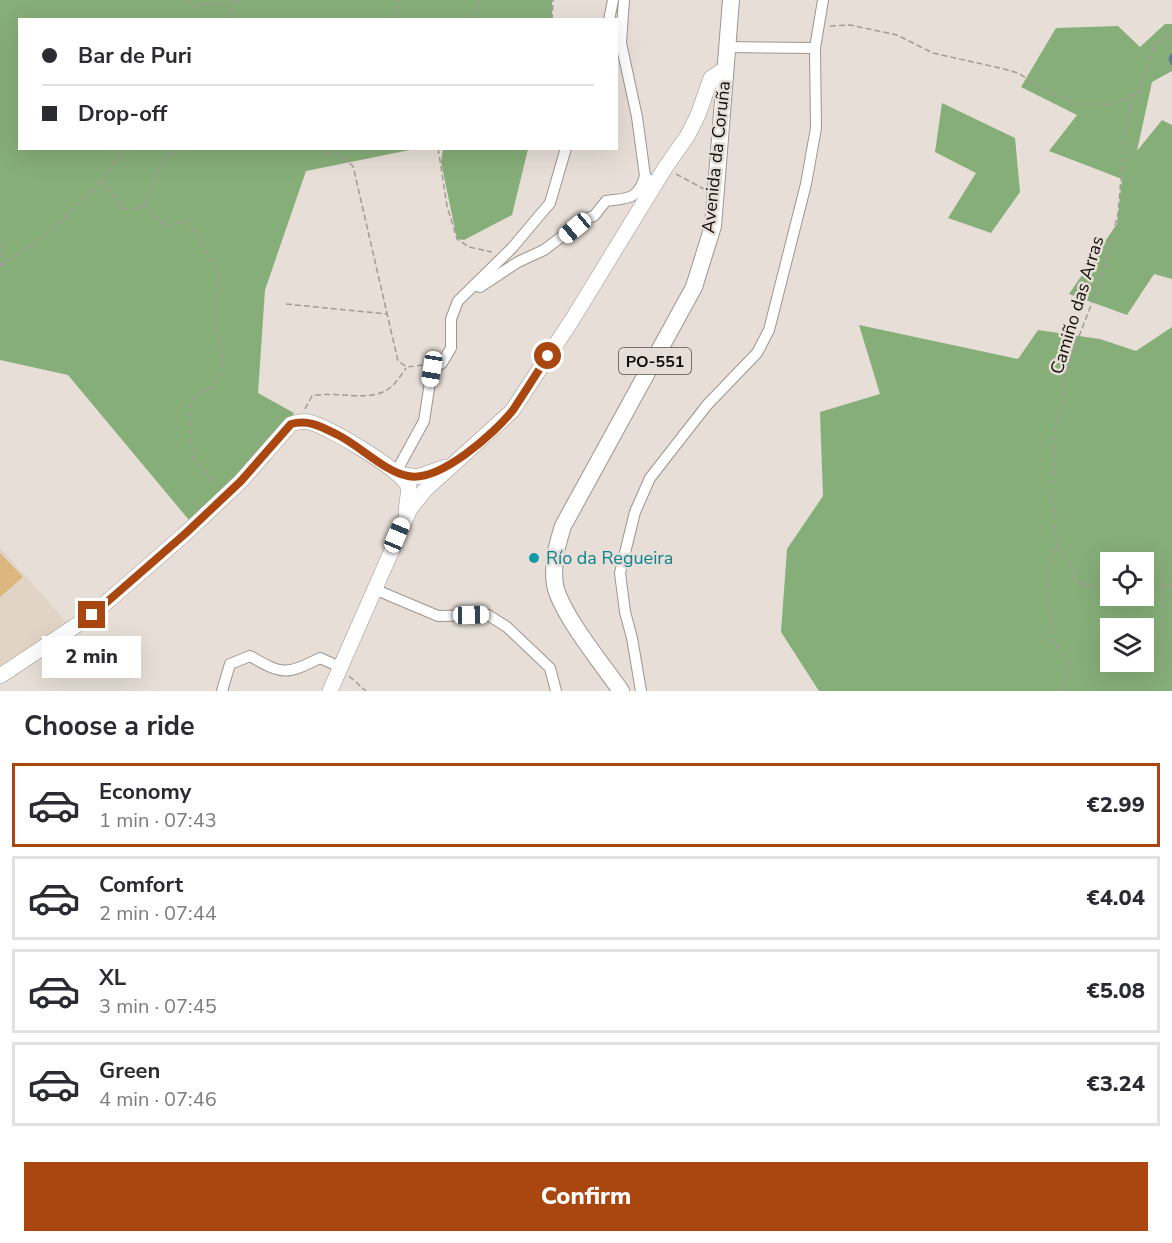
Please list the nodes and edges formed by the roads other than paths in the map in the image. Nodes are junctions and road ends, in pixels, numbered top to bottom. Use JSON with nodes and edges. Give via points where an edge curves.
{"nodes":[{"id":1,"x":614,"y":0,"type":"edge"},
{"id":2,"x":624,"y":0,"type":"edge"},
{"id":3,"x":731,"y":0,"type":"edge"},
{"id":4,"x":822,"y":0,"type":"edge"},
{"id":5,"x":610,"y":18,"type":"edge"},
{"id":6,"x":727,"y":47,"type":"junction"},
{"id":7,"x":815,"y":48,"type":"junction"},
{"id":8,"x":721,"y":71,"type":"junction"},
{"id":9,"x":720,"y":91,"type":"junction"},
{"id":10,"x":703,"y":100,"type":"junction"},
{"id":11,"x":565,"y":150,"type":"edge"},
{"id":12,"x":650,"y":180,"type":"junction"},
{"id":13,"x":474,"y":285,"type":"junction"},
{"id":14,"x":455,"y":462,"type":"junction"},
{"id":15,"x":398,"y":473,"type":"junction"},
{"id":16,"x":415,"y":487,"type":"junction"},
{"id":17,"x":374,"y":589,"type":"junction"},
{"id":18,"x":340,"y":667,"type":"junction"},
{"id":19,"x":0,"y":676,"type":"edge"},
{"id":20,"x":222,"y":691,"type":"edge"},
{"id":21,"x":330,"y":691,"type":"edge"},
{"id":22,"x":556,"y":691,"type":"edge"},
{"id":23,"x":621,"y":691,"type":"edge"},
{"id":24,"x":641,"y":691,"type":"edge"}],
"edges":[{"from":1,"to":5,"type":"street"},
{"from":2,"to":12,"type":"street","via":[[621,43]]},
{"from":3,"to":6,"type":"main road","name":"Avenida da Coruña","number":"PO-551"},
{"from":4,"to":7,"type":"street"},
{"from":6,"to":7,"type":"street"},
{"from":6,"to":8,"type":"main road","name":"Avenida da Coruña","number":"PO-551"},
{"from":7,"to":24,"type":"street","via":[[816,128],[769,330],[757,353],[707,405],[650,478],[635,512],[620,573]]},
{"from":8,"to":9,"type":"main road","name":"Avenida da Coruña","number":"PO-551"},
{"from":8,"to":10,"type":"street","via":[[706,87]]},
{"from":9,"to":10,"type":"street"},
{"from":9,"to":23,"type":"main road","name":"Avenida da Coruña","number":"PO-551","via":[[713,226],[694,287],[562,526],[555,555],[555,586],[566,611]]},
{"from":10,"to":12,"type":"street","via":[[688,135],[665,168]]},
{"from":11,"to":13,"type":"street","via":[[549,203]]},
{"from":12,"to":13,"type":"street","via":[[633,197],[606,201],[594,216],[544,250],[490,282],[480,287]]},
{"from":12,"to":14,"type":"street","via":[[572,320],[512,411]]},
{"from":13,"to":15,"type":"street","via":[[458,301],[452,319],[451,348],[442,363],[432,369],[424,421]]},
{"from":14,"to":16,"type":"street"},
{"from":14,"to":16,"type":"street","via":[[431,484]]},
{"from":15,"to":16,"type":"street"},
{"from":15,"to":19,"type":"street","via":[[337,434],[298,422],[285,429],[186,533],[92,615]]},
{"from":16,"to":17,"type":"street"},
{"from":17,"to":18,"type":"street"},
{"from":17,"to":22,"type":"street","via":[[438,616],[488,615],[507,627],[550,668]]},
{"from":18,"to":20,"type":"street","via":[[320,658],[295,671],[277,671],[250,656],[230,664]]},
{"from":18,"to":21,"type":"street"}]}
